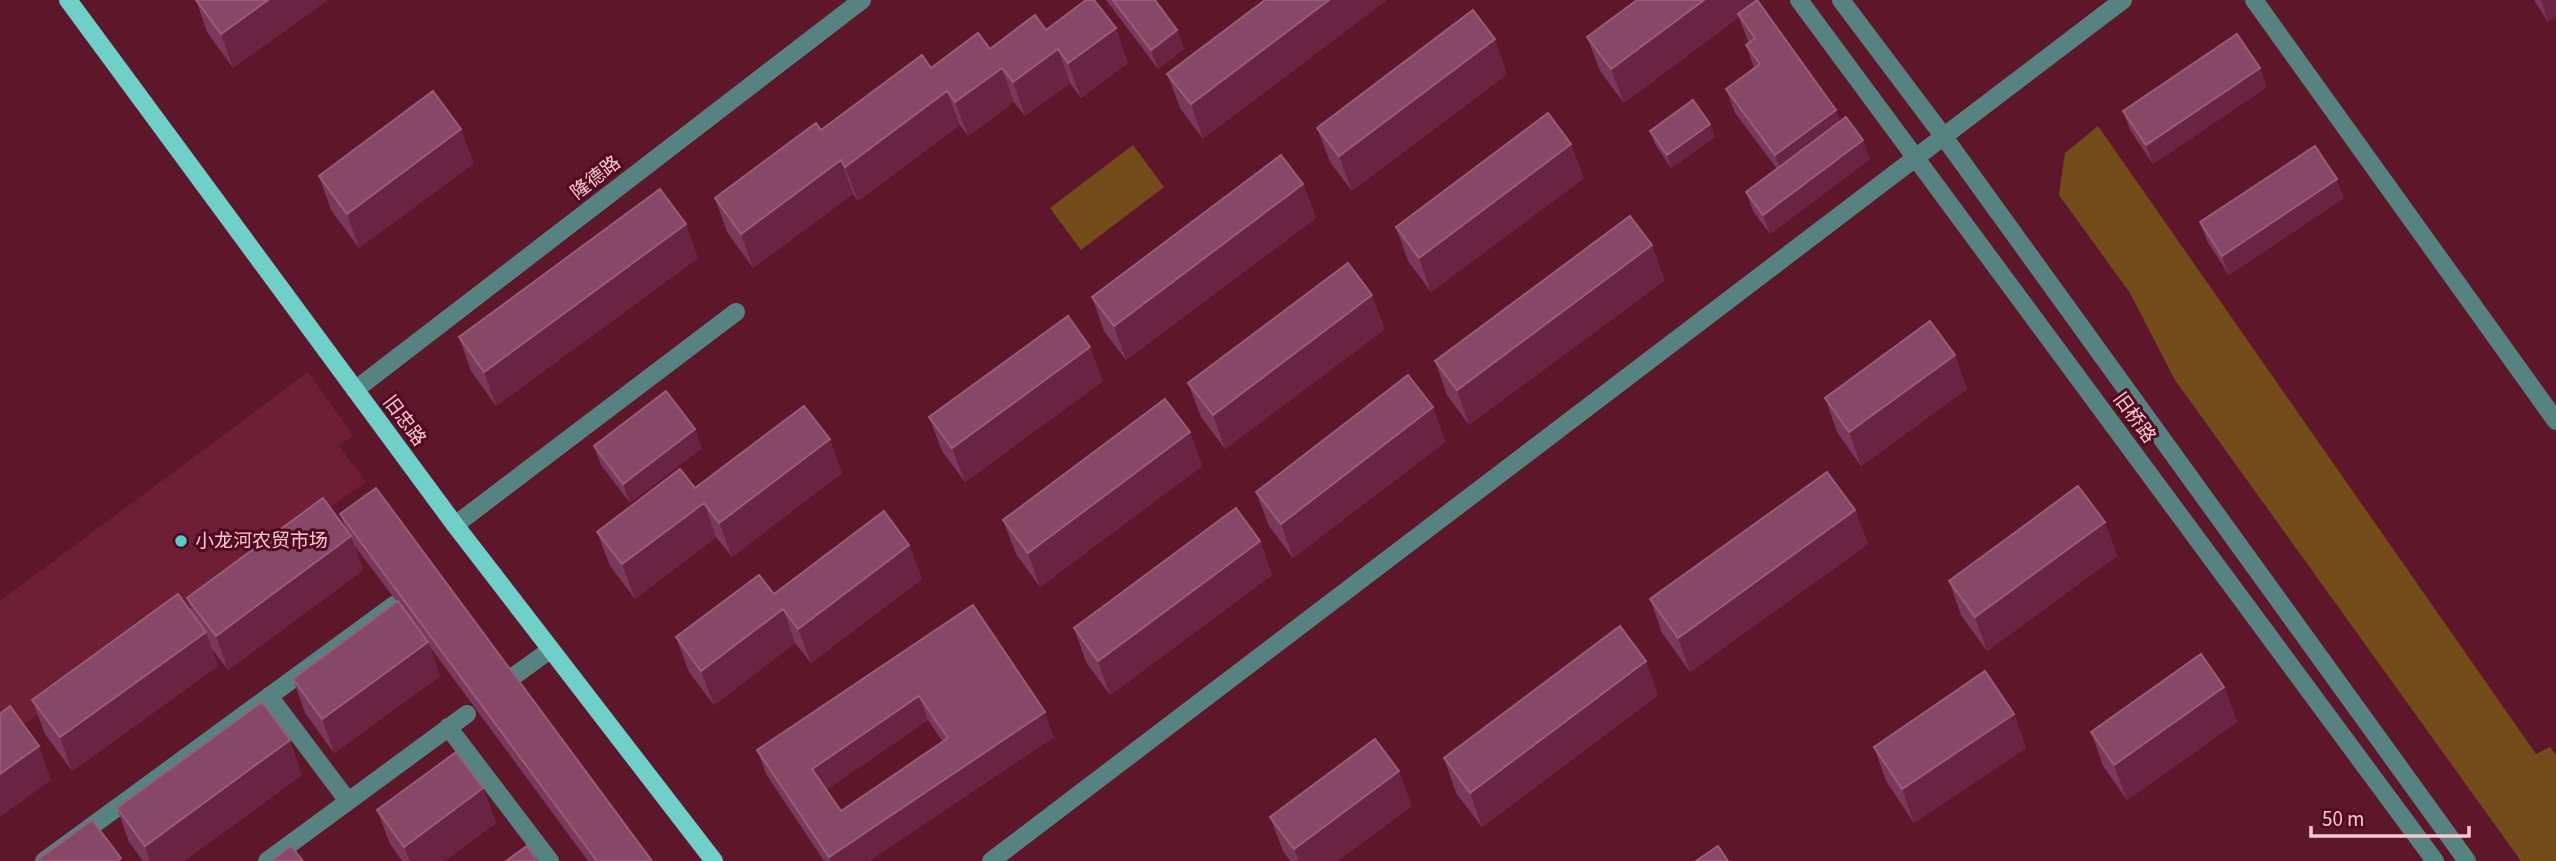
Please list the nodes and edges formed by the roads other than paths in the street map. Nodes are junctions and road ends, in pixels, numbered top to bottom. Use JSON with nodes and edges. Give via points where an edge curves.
{"nodes":[{"id":1,"x":68,"y":0,"type":"edge"},
{"id":2,"x":862,"y":0,"type":"edge"},
{"id":3,"x":1799,"y":0,"type":"edge"},
{"id":4,"x":1840,"y":0,"type":"edge"},
{"id":5,"x":2123,"y":0,"type":"edge"},
{"id":6,"x":2254,"y":0,"type":"edge"},
{"id":7,"x":1944,"y":137,"type":"junction"},
{"id":8,"x":1916,"y":158,"type":"junction"},
{"id":9,"x":736,"y":312,"type":"dead end"},
{"id":10,"x":355,"y":390,"type":"junction"},
{"id":11,"x":2556,"y":421,"type":"edge"},
{"id":12,"x":455,"y":525,"type":"junction"},
{"id":13,"x":394,"y":605,"type":"edge"},
{"id":14,"x":550,"y":650,"type":"junction"},
{"id":15,"x":514,"y":676,"type":"edge"},
{"id":16,"x":269,"y":696,"type":"junction"},
{"id":17,"x":467,"y":714,"type":"dead end"},
{"id":18,"x":448,"y":727,"type":"junction"},
{"id":19,"x":348,"y":801,"type":"junction"},
{"id":20,"x":44,"y":861,"type":"edge"},
{"id":21,"x":267,"y":861,"type":"edge"},
{"id":22,"x":550,"y":861,"type":"edge"},
{"id":23,"x":714,"y":861,"type":"edge"},
{"id":24,"x":991,"y":861,"type":"edge"},
{"id":25,"x":2435,"y":861,"type":"edge"},
{"id":26,"x":2467,"y":861,"type":"edge"}],
"edges":[{"from":1,"to":10,"type":"main road","name":"旧忠路"},
{"from":2,"to":10,"type":"street","name":"隆德路"},
{"from":3,"to":8,"type":"street","name":"旧桥路"},
{"from":4,"to":7,"type":"street","name":"旧桥路"},
{"from":5,"to":7,"type":"street"},
{"from":6,"to":11,"type":"street"},
{"from":7,"to":8,"type":"street"},
{"from":7,"to":26,"type":"street","name":"旧桥路"},
{"from":8,"to":24,"type":"street"},
{"from":8,"to":25,"type":"street","name":"旧桥路"},
{"from":9,"to":12,"type":"street"},
{"from":10,"to":12,"type":"main road","name":"旧忠路"},
{"from":12,"to":14,"type":"main road","name":"旧忠路"},
{"from":13,"to":16,"type":"street"},
{"from":14,"to":15,"type":"street"},
{"from":14,"to":23,"type":"main road","name":"旧忠路"},
{"from":16,"to":19,"type":"street"},
{"from":16,"to":20,"type":"street"},
{"from":17,"to":18,"type":"street"},
{"from":18,"to":19,"type":"street"},
{"from":18,"to":22,"type":"street"},
{"from":19,"to":21,"type":"street"}]}
